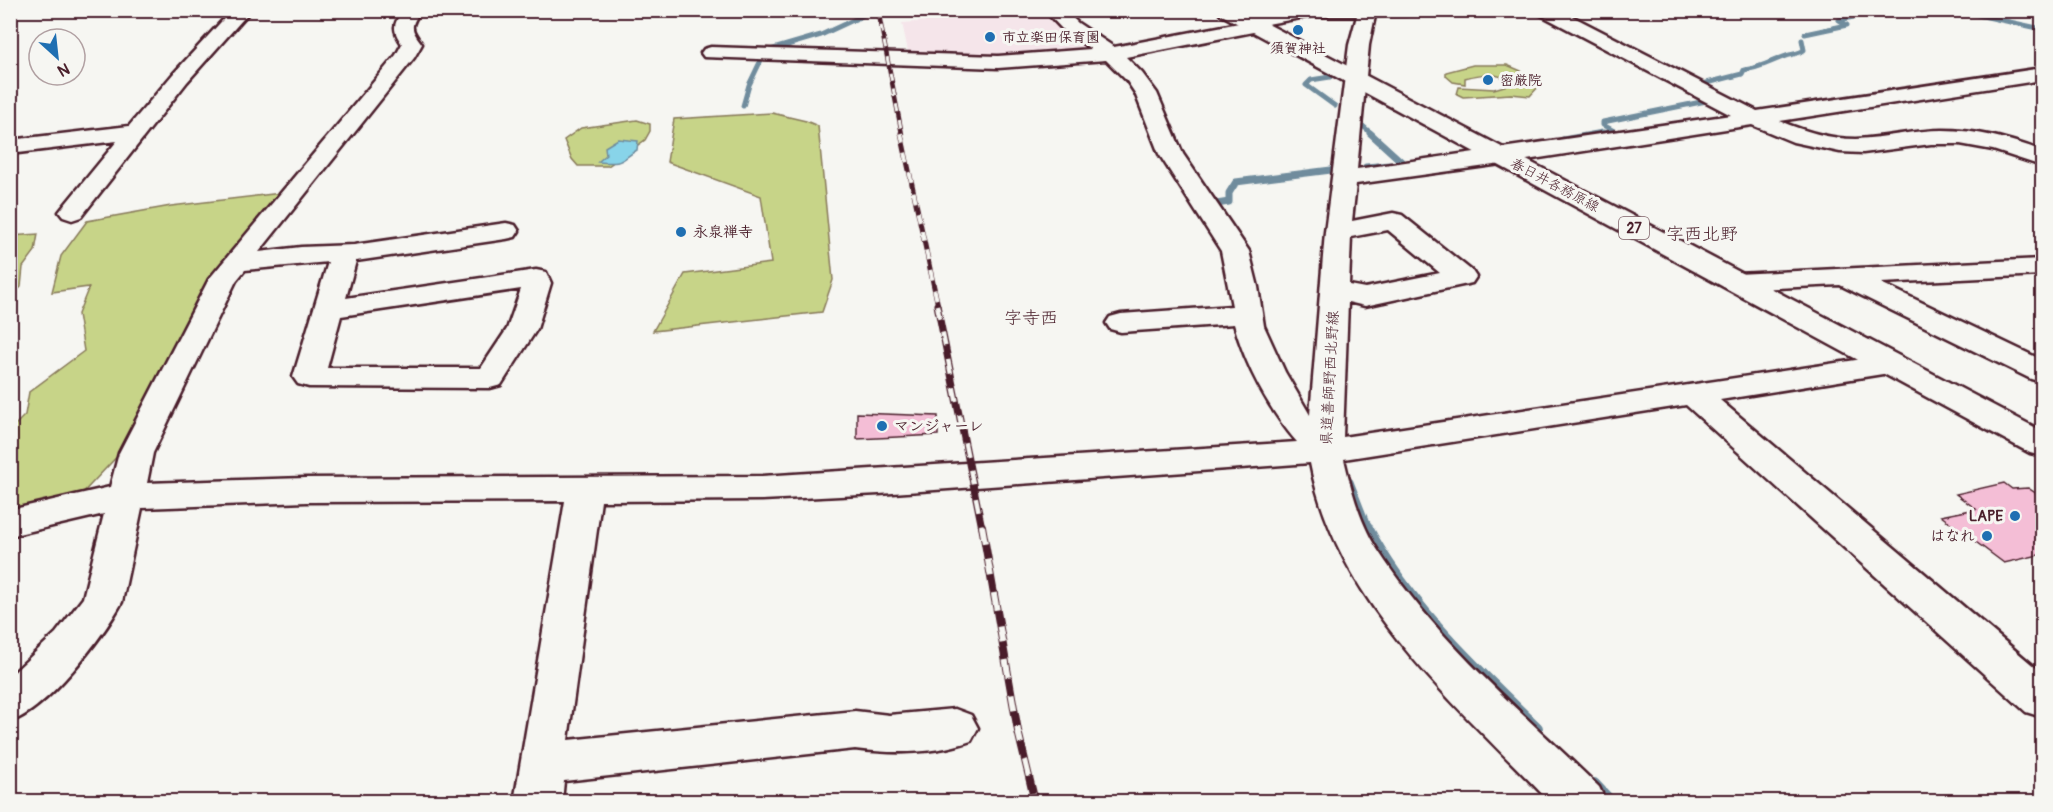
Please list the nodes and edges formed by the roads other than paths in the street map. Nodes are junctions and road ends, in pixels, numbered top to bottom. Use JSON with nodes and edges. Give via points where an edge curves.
{"nodes":[{"id":1,"x":242,"y":10,"type":"edge"},
{"id":2,"x":412,"y":10,"type":"edge"},
{"id":3,"x":1053,"y":10,"type":"edge"},
{"id":4,"x":1406,"y":10,"type":"edge"},
{"id":5,"x":1545,"y":10,"type":"edge"},
{"id":6,"x":1367,"y":11,"type":"edge"},
{"id":7,"x":1242,"y":19,"type":"edge"},
{"id":8,"x":711,"y":53,"type":"dead end"},
{"id":9,"x":1111,"y":54,"type":"junction"},
{"id":10,"x":2043,"y":74,"type":"edge"},
{"id":11,"x":1354,"y":79,"type":"junction"},
{"id":12,"x":1752,"y":117,"type":"junction"},
{"id":13,"x":138,"y":132,"type":"junction"},
{"id":14,"x":10,"y":147,"type":"edge"},
{"id":15,"x":1501,"y":157,"type":"junction"},
{"id":16,"x":2043,"y":159,"type":"edge"},
{"id":17,"x":1344,"y":178,"type":"junction"},
{"id":18,"x":72,"y":212,"type":"dead end"},
{"id":19,"x":506,"y":231,"type":"dead end"},
{"id":20,"x":1338,"y":232,"type":"junction"},
{"id":21,"x":344,"y":253,"type":"junction"},
{"id":22,"x":236,"y":263,"type":"junction"},
{"id":23,"x":2043,"y":267,"type":"edge"},
{"id":24,"x":2014,"y":269,"type":"junction"},
{"id":25,"x":1845,"y":276,"type":"junction"},
{"id":26,"x":2043,"y":281,"type":"edge"},
{"id":27,"x":1737,"y":282,"type":"junction"},
{"id":28,"x":1335,"y":290,"type":"junction"},
{"id":29,"x":329,"y":309,"type":"junction"},
{"id":30,"x":1248,"y":314,"type":"junction"},
{"id":31,"x":1121,"y":323,"type":"dead end"},
{"id":32,"x":1889,"y":364,"type":"junction"},
{"id":33,"x":2043,"y":372,"type":"edge"},
{"id":34,"x":1694,"y":395,"type":"junction"},
{"id":35,"x":2043,"y":445,"type":"edge"},
{"id":36,"x":1325,"y":451,"type":"junction"},
{"id":37,"x":585,"y":489,"type":"junction"},
{"id":38,"x":126,"y":496,"type":"junction"},
{"id":39,"x":10,"y":523,"type":"edge"},
{"id":40,"x":2043,"y":699,"type":"edge"},
{"id":41,"x":10,"y":704,"type":"edge"},
{"id":42,"x":955,"y":728,"type":"dead end"},
{"id":43,"x":540,"y":782,"type":"edge"},
{"id":44,"x":1582,"y":801,"type":"edge"}],
"edges":[{"from":1,"to":13,"type":"street","via":[[180,78]]},
{"from":2,"to":22,"type":"street","via":[[402,31],[412,44],[404,58]]},
{"from":3,"to":9,"type":"street"},
{"from":4,"to":6,"type":"street"},
{"from":5,"to":12,"type":"street"},
{"from":6,"to":7,"type":"street","via":[[1297,12]]},
{"from":6,"to":11,"type":"street","name":"県道善師野西北野線"},
{"from":7,"to":9,"type":"street"},
{"from":7,"to":11,"type":"street","name":"春日井各務原線","number":"27"},
{"from":8,"to":9,"type":"street","via":[[959,62]]},
{"from":9,"to":30,"type":"street","via":[[1146,93],[1171,154],[1235,250]]},
{"from":10,"to":12,"type":"street"},
{"from":11,"to":15,"type":"street","name":"春日井各務原線","number":"27"},
{"from":11,"to":17,"type":"street","name":"県道善師野西北野線"},
{"from":12,"to":15,"type":"street"},
{"from":12,"to":16,"type":"street","via":[[1787,133],[1822,142],[1852,146],[1930,137],[1969,138],[1996,142]]},
{"from":13,"to":14,"type":"street"},
{"from":13,"to":18,"type":"street"},
{"from":15,"to":17,"type":"street"},
{"from":15,"to":27,"type":"street","name":"春日井各務原線","number":"27"},
{"from":17,"to":20,"type":"street","name":"県道善師野西北野線"},
{"from":19,"to":21,"type":"street"},
{"from":20,"to":28,"type":"street","name":"県道善師野西北野線"},
{"from":20,"to":28,"type":"street","via":[[1393,221],[1462,277],[1365,297]]},
{"from":21,"to":22,"type":"street"},
{"from":21,"to":29,"type":"street"},
{"from":22,"to":38,"type":"street","via":[[223,279],[136,453]]},
{"from":23,"to":24,"type":"street"},
{"from":24,"to":25,"type":"street"},
{"from":24,"to":26,"type":"street"},
{"from":25,"to":27,"type":"street"},
{"from":25,"to":33,"type":"street"},
{"from":27,"to":32,"type":"street","name":"春日井各務原線","number":"27"},
{"from":28,"to":36,"type":"street","name":"県道善師野西北野線"},
{"from":29,"to":29,"type":"street","via":[[309,377],[490,378],[522,329],[537,283],[536,278]]},
{"from":30,"to":31,"type":"street"},
{"from":30,"to":36,"type":"street","via":[[1259,351],[1289,408]]},
{"from":32,"to":34,"type":"street"},
{"from":32,"to":35,"type":"street","name":"春日井各務原線","number":"27"},
{"from":34,"to":36,"type":"street"},
{"from":34,"to":40,"type":"street"},
{"from":36,"to":37,"type":"street","via":[[868,483]]},
{"from":36,"to":44,"type":"street","name":"県道善師野西北野線","via":[[1334,493],[1359,553],[1421,640]]},
{"from":37,"to":38,"type":"street","via":[[306,490]]},
{"from":37,"to":43,"type":"street"},
{"from":38,"to":39,"type":"street"},
{"from":38,"to":41,"type":"street","via":[[102,602],[71,645]]},
{"from":42,"to":43,"type":"street","via":[[889,735],[855,730]]}]}
